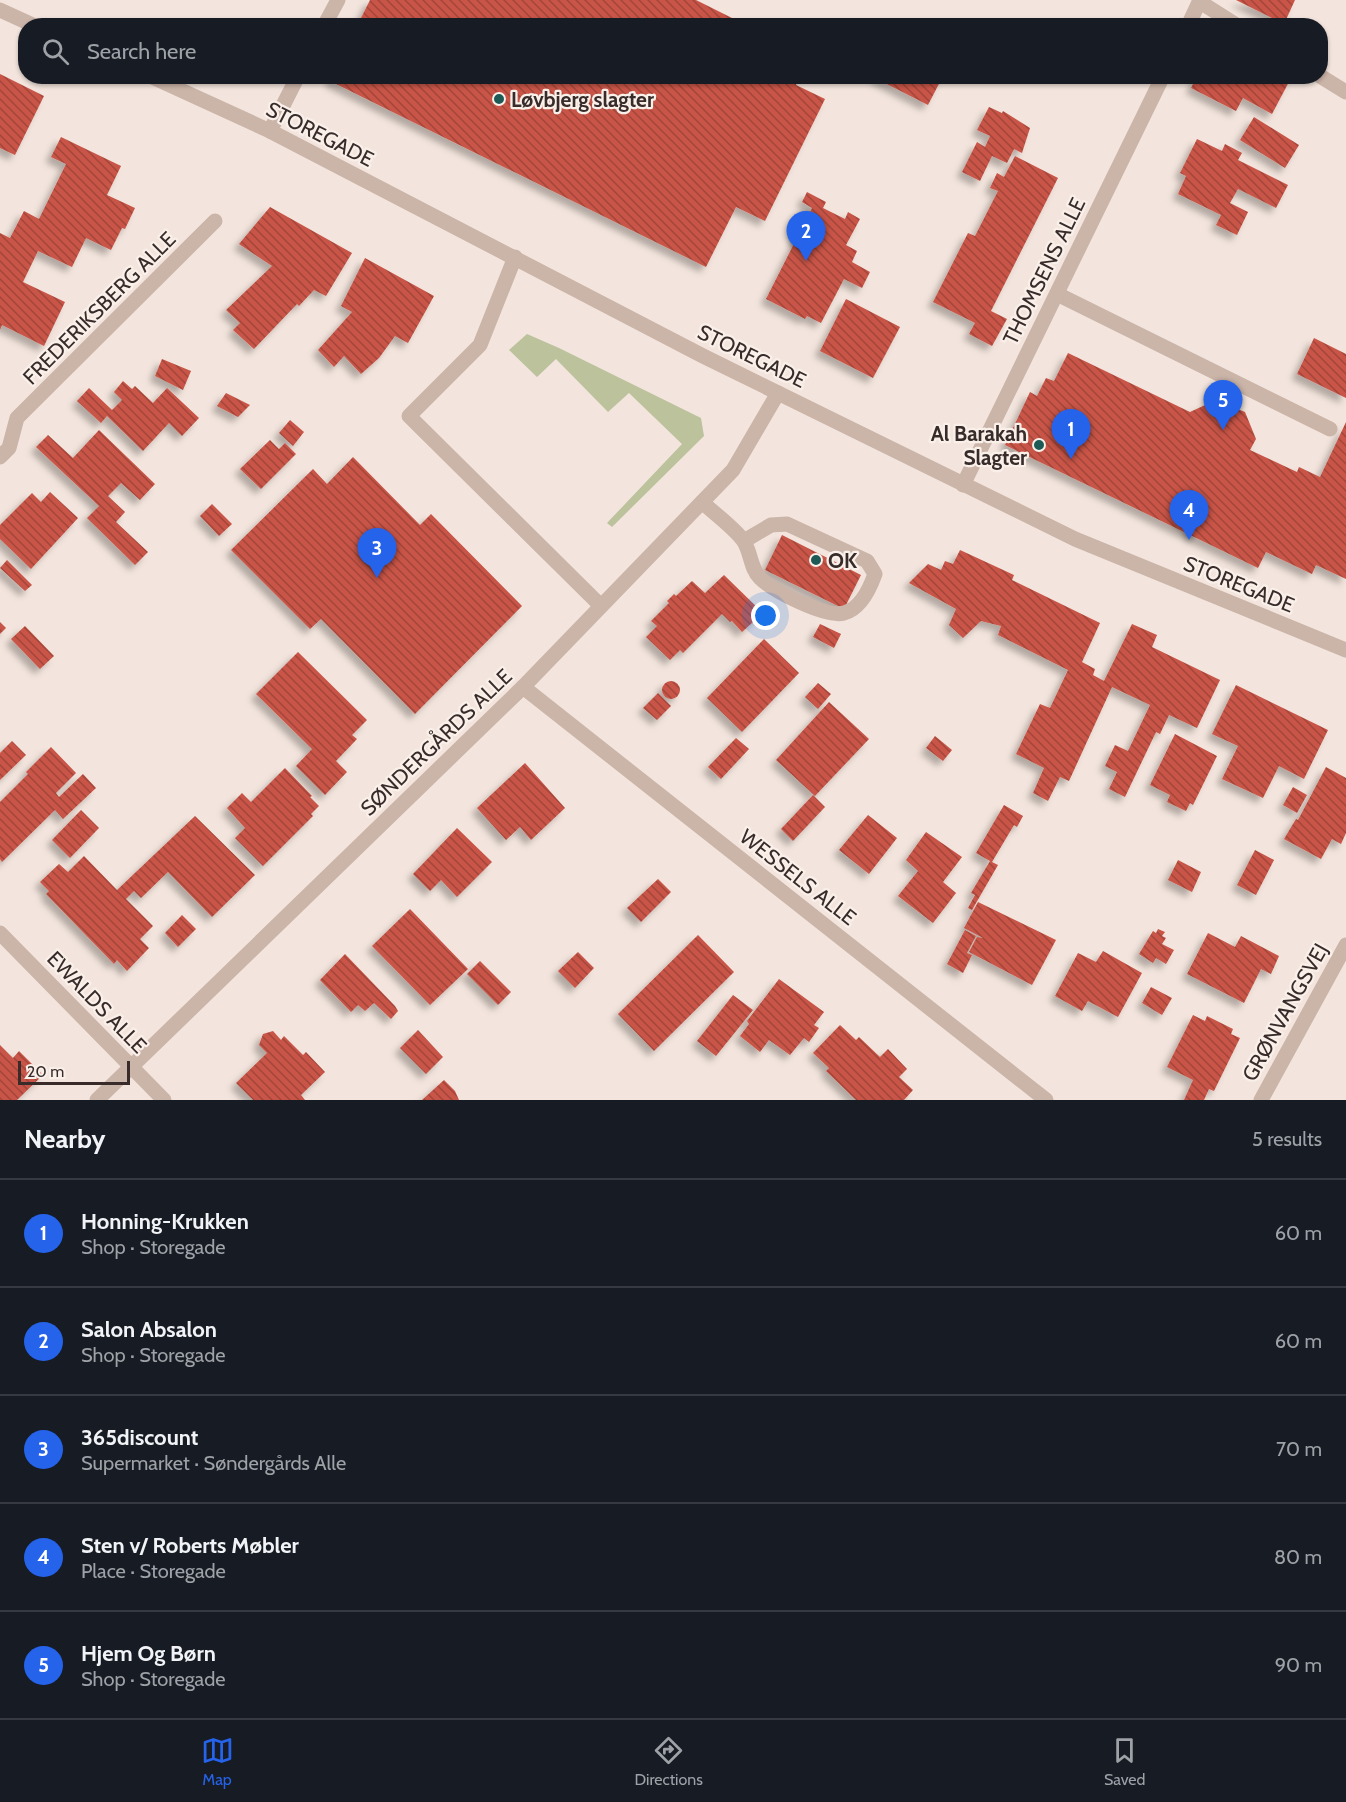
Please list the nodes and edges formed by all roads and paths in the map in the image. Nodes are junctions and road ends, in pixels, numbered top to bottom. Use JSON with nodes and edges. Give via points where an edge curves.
{"nodes":[{"id":1,"x":338,"y":0,"type":"edge"},
{"id":2,"x":1200,"y":1,"type":"edge"},
{"id":3,"x":0,"y":10,"type":"edge"},
{"id":4,"x":18,"y":18,"type":"edge"},
{"id":5,"x":328,"y":18,"type":"edge"},
{"id":6,"x":1192,"y":18,"type":"edge"},
{"id":7,"x":1226,"y":18,"type":"edge"},
{"id":8,"x":1328,"y":81,"type":"edge"},
{"id":9,"x":167,"y":84,"type":"edge"},
{"id":10,"x":294,"y":84,"type":"edge"},
{"id":11,"x":1159,"y":84,"type":"edge"},
{"id":12,"x":1346,"y":92,"type":"edge"},
{"id":13,"x":270,"y":131,"type":"junction"},
{"id":14,"x":215,"y":221,"type":"dead end"},
{"id":15,"x":515,"y":257,"type":"junction"},
{"id":16,"x":1057,"y":294,"type":"junction"},
{"id":17,"x":778,"y":393,"type":"junction"},
{"id":18,"x":1330,"y":429,"type":"dead end"},
{"id":19,"x":0,"y":457,"type":"edge"},
{"id":20,"x":963,"y":485,"type":"junction"},
{"id":21,"x":702,"y":502,"type":"junction"},
{"id":22,"x":744,"y":541,"type":"junction"},
{"id":23,"x":601,"y":606,"type":"junction"},
{"id":24,"x":1346,"y":650,"type":"edge"},
{"id":25,"x":523,"y":687,"type":"junction"},
{"id":26,"x":0,"y":933,"type":"edge"},
{"id":27,"x":1346,"y":945,"type":"edge"},
{"id":28,"x":131,"y":1067,"type":"junction"},
{"id":29,"x":98,"y":1100,"type":"edge"},
{"id":30,"x":164,"y":1100,"type":"edge"},
{"id":31,"x":1046,"y":1100,"type":"edge"},
{"id":32,"x":1261,"y":1100,"type":"edge"}],
"edges":[{"from":1,"to":5,"type":"street"},
{"from":2,"to":6,"type":"street"},
{"from":2,"to":7,"type":"street"},
{"from":3,"to":4,"type":"street"},
{"from":8,"to":12,"type":"street"},
{"from":9,"to":13,"type":"street","name":"STOREGADE"},
{"from":10,"to":13,"type":"street"},
{"from":11,"to":16,"type":"street","name":"THOMSENS ALLE"},
{"from":13,"to":15,"type":"street","name":"STOREGADE"},
{"from":14,"to":19,"type":"street","name":"FREDERIKSBERG ALLE","via":[[17,418],[9,448]]},
{"from":15,"to":17,"type":"street","name":"STOREGADE"},
{"from":15,"to":23,"type":"street","via":[[480,345],[409,416]]},
{"from":16,"to":18,"type":"street"},
{"from":16,"to":20,"type":"street","name":"THOMSENS ALLE"},
{"from":17,"to":20,"type":"street","name":"STOREGADE"},
{"from":17,"to":21,"type":"street","name":"SØNDERGÅRDS ALLE","via":[[733,470]]},
{"from":20,"to":24,"type":"street","name":"STOREGADE","via":[[1075,539]]},
{"from":21,"to":22,"type":"street"},
{"from":21,"to":23,"type":"street","name":"SØNDERGÅRDS ALLE"},
{"from":22,"to":22,"type":"street","via":[[758,577],[779,592],[820,610],[845,613],[857,605],[875,574],[867,561],[787,524],[771,525]]},
{"from":23,"to":25,"type":"street","name":"SØNDERGÅRDS ALLE"},
{"from":25,"to":28,"type":"street","name":"SØNDERGÅRDS ALLE"},
{"from":25,"to":31,"type":"street","name":"WESSELS ALLE"},
{"from":26,"to":28,"type":"street","name":"EWALDS ALLE"},
{"from":27,"to":32,"type":"street","name":"GRØNVANGSVEJ"},
{"from":28,"to":29,"type":"street","name":"SØNDERGÅRDS ALLE"},
{"from":28,"to":30,"type":"street","name":"EWALDS ALLE"}]}
